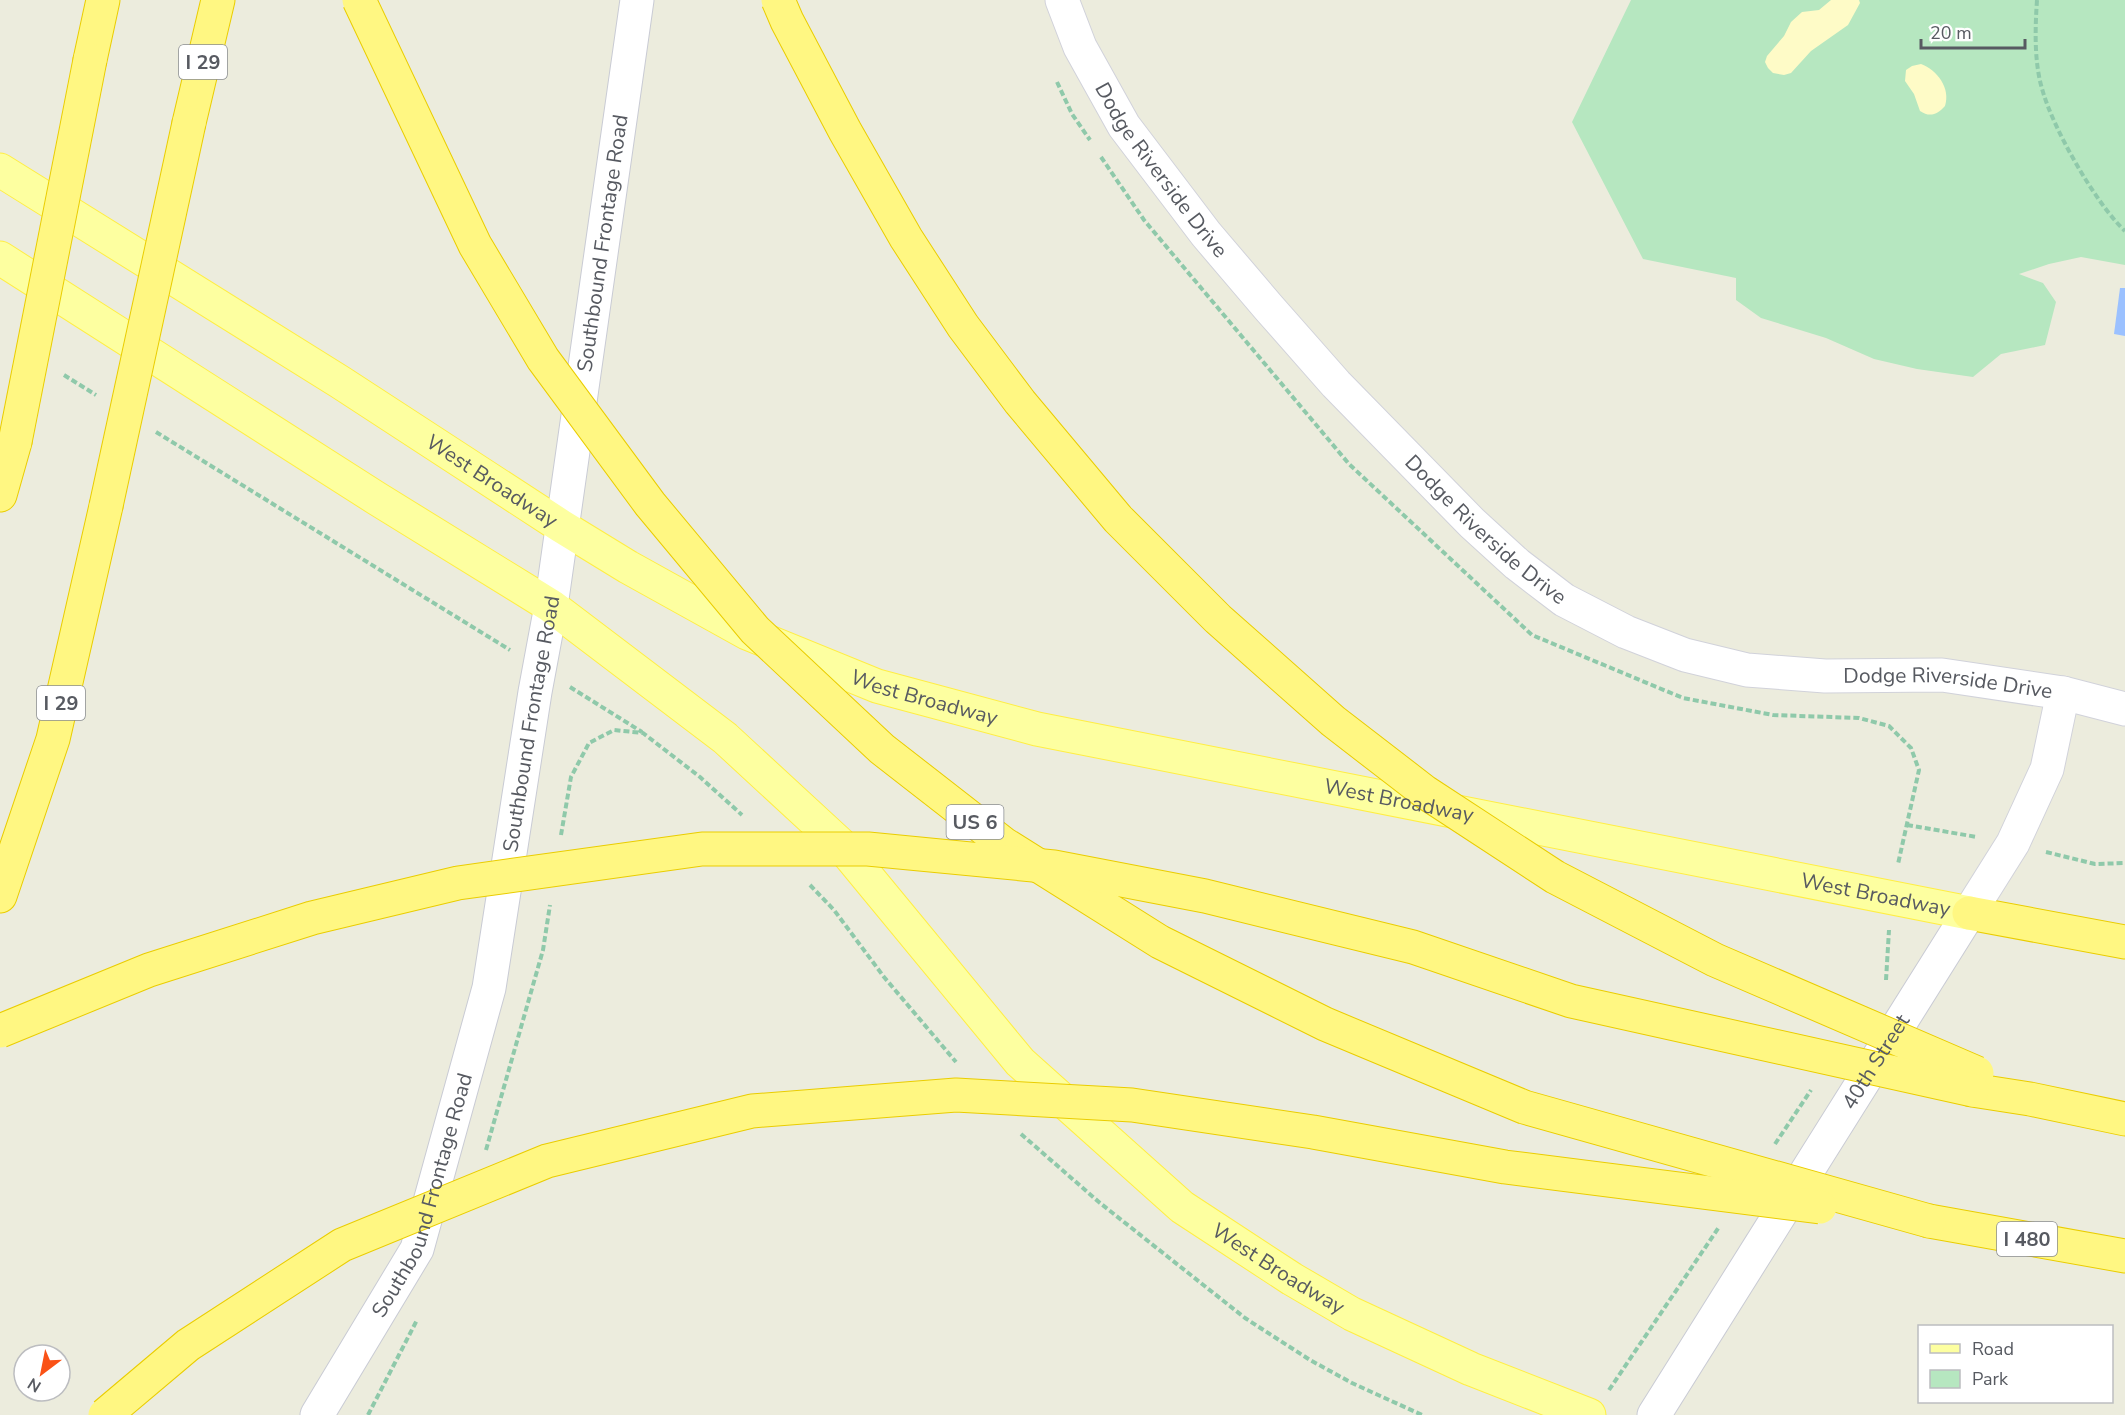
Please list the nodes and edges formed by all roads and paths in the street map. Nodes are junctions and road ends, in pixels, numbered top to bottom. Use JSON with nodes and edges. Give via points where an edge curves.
{"nodes":[{"id":1,"x":103,"y":0,"type":"edge"},
{"id":2,"x":218,"y":0,"type":"edge"},
{"id":3,"x":359,"y":0,"type":"edge"},
{"id":4,"x":637,"y":0,"type":"edge"},
{"id":5,"x":778,"y":0,"type":"edge"},
{"id":6,"x":1062,"y":0,"type":"edge"},
{"id":7,"x":2037,"y":0,"type":"edge"},
{"id":8,"x":0,"y":170,"type":"edge"},
{"id":9,"x":2125,"y":231,"type":"edge"},
{"id":10,"x":0,"y":258,"type":"edge"},
{"id":11,"x":61,"y":374,"type":"dead end"},
{"id":12,"x":102,"y":399,"type":"dead end"},
{"id":13,"x":153,"y":430,"type":"dead end"},
{"id":14,"x":0,"y":495,"type":"edge"},
{"id":15,"x":561,"y":526,"type":"junction"},
{"id":16,"x":551,"y":606,"type":"junction"},
{"id":17,"x":540,"y":669,"type":"junction"},
{"id":18,"x":2063,"y":693,"type":"junction"},
{"id":19,"x":2125,"y":709,"type":"edge"},
{"id":20,"x":643,"y":733,"type":"junction"},
{"id":21,"x":748,"y":820,"type":"dead end"},
{"id":22,"x":1907,"y":825,"type":"dead end"},
{"id":23,"x":560,"y":836,"type":"dead end"},
{"id":24,"x":802,"y":877,"type":"dead end"},
{"id":25,"x":0,"y":896,"type":"edge"},
{"id":26,"x":1891,"y":898,"type":"junction"},
{"id":27,"x":550,"y":904,"type":"dead end"},
{"id":28,"x":1969,"y":913,"type":"junction"},
{"id":29,"x":2125,"y":942,"type":"edge"},
{"id":30,"x":543,"y":950,"type":"dead end"},
{"id":31,"x":1886,"y":980,"type":"dead end"},
{"id":32,"x":0,"y":1031,"type":"edge"},
{"id":33,"x":958,"y":1065,"type":"dead end"},
{"id":34,"x":1974,"y":1082,"type":"junction"},
{"id":35,"x":1812,"y":1089,"type":"dead end"},
{"id":36,"x":2125,"y":1119,"type":"edge"},
{"id":37,"x":1020,"y":1133,"type":"dead end"},
{"id":38,"x":1772,"y":1148,"type":"dead end"},
{"id":39,"x":1725,"y":1217,"type":"dead end"},
{"id":40,"x":1929,"y":1221,"type":"junction"},
{"id":41,"x":2125,"y":1257,"type":"edge"},
{"id":42,"x":1597,"y":1405,"type":"edge"},
{"id":43,"x":105,"y":1415,"type":"edge"},
{"id":44,"x":316,"y":1415,"type":"edge"},
{"id":45,"x":1422,"y":1415,"type":"edge"},
{"id":46,"x":1653,"y":1415,"type":"edge"}],
"edges":[{"from":1,"to":14,"type":"highway","bridge":true,"via":[[15,442]]},
{"from":2,"to":25,"type":"highway","number":"I 29","bridge":true,"via":[[53,739]]},
{"from":3,"to":40,"type":"highway","number":"US 6","bridge":true,"via":[[475,245],[543,359],[650,504],[755,630],[882,749],[1004,844],[1160,942],[1325,1024],[1524,1107]]},
{"from":4,"to":15,"type":"street","name":"Southbound Frontage Road"},
{"from":5,"to":34,"type":"highway","bridge":true,"via":[[845,131],[906,238],[963,326],[1020,402],[1118,519],[1218,619],[1333,721],[1416,785],[1555,877],[1715,960]]},
{"from":6,"to":18,"type":"street","name":"Dodge Riverside Drive","via":[[1080,47],[1124,126],[1227,259],[1405,456],[1517,564],[1564,600],[1626,632],[1685,655],[1747,670],[1825,676],[1942,675]]},
{"from":7,"to":9,"type":"path","via":[[2042,92],[2070,151],[2100,201]]},
{"from":8,"to":15,"type":"main road","name":"West Broadway","via":[[340,382]]},
{"from":10,"to":16,"type":"main road","name":"West Broadway"},
{"from":11,"to":12,"type":"path"},
{"from":13,"to":17,"type":"path"},
{"from":15,"to":16,"type":"street","name":"Southbound Frontage Road"},
{"from":15,"to":26,"type":"main road","name":"West Broadway","via":[[747,633],[877,686],[1037,729]]},
{"from":16,"to":17,"type":"street","name":"Southbound Frontage Road"},
{"from":16,"to":42,"type":"main road","name":"West Broadway","via":[[725,738],[841,845],[1020,1062],[1182,1207],[1352,1314],[1471,1369]]},
{"from":17,"to":20,"type":"path"},
{"from":17,"to":44,"type":"street","name":"Southbound Frontage Road","via":[[489,988],[417,1249]]},
{"from":18,"to":19,"type":"street","name":"Dodge Riverside Drive"},
{"from":18,"to":28,"type":"street","name":"40th Street","via":[[2047,769],[2013,843]]},
{"from":20,"to":21,"type":"path"},
{"from":20,"to":23,"type":"path","via":[[614,730],[589,743],[571,777]]},
{"from":22,"to":26,"type":"path"},
{"from":24,"to":33,"type":"path","via":[[834,910],[884,978]]},
{"from":26,"to":28,"type":"main road","name":"West Broadway"},
{"from":26,"to":31,"type":"path"},
{"from":27,"to":30,"type":"path"},
{"from":28,"to":29,"type":"highway"},
{"from":28,"to":46,"type":"street","name":"40th Street"},
{"from":32,"to":34,"type":"highway","bridge":true,"via":[[149,970],[312,918],[458,883],[702,849],[868,849],[1054,867],[1205,896],[1413,947],[1571,1001]]},
{"from":34,"to":36,"type":"highway","via":[[2030,1099]]},
{"from":35,"to":38,"type":"path"},
{"from":37,"to":45,"type":"path","via":[[1100,1203],[1245,1318],[1318,1365]]},
{"from":39,"to":42,"type":"path"},
{"from":40,"to":41,"type":"highway","number":"I 480"},
{"from":40,"to":43,"type":"highway","bridge":true,"via":[[1505,1167],[1313,1132],[1132,1105],[956,1095],[752,1111],[547,1161],[342,1245],[188,1346]]}]}
